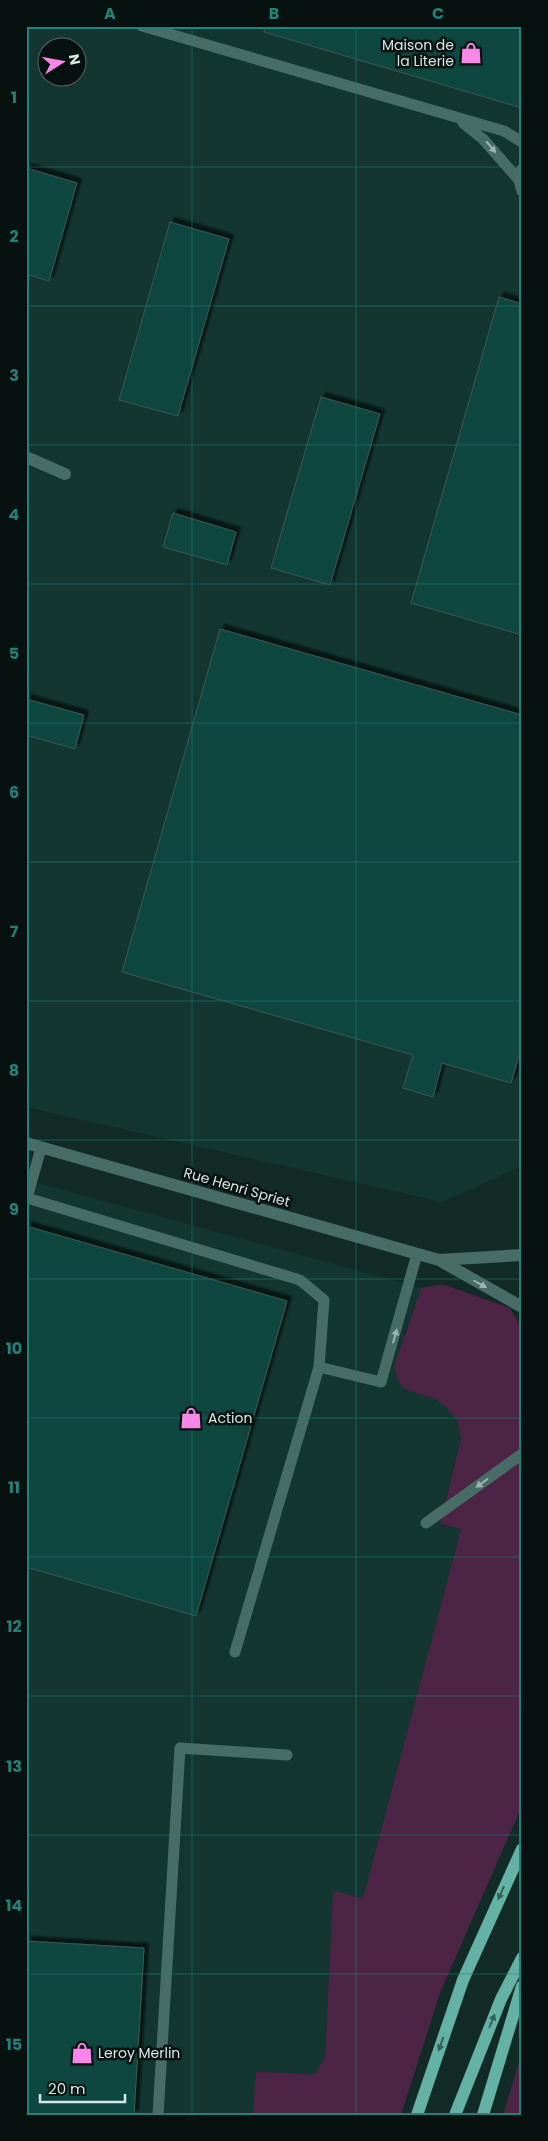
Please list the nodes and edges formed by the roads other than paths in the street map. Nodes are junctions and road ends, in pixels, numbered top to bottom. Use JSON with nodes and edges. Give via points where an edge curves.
{"nodes":[{"id":1,"x":142,"y":26,"type":"edge"},
{"id":2,"x":458,"y":119,"type":"junction"},
{"id":3,"x":522,"y":142,"type":"edge"},
{"id":4,"x":521,"y":180,"type":"edge"},
{"id":5,"x":26,"y":456,"type":"edge"},
{"id":6,"x":64,"y":474,"type":"dead end"},
{"id":7,"x":26,"y":1143,"type":"edge"},
{"id":8,"x":41,"y":1148,"type":"junction"},
{"id":9,"x":417,"y":1254,"type":"junction"},
{"id":10,"x":522,"y":1255,"type":"edge"},
{"id":11,"x":439,"y":1260,"type":"junction"},
{"id":12,"x":522,"y":1308,"type":"edge"},
{"id":13,"x":319,"y":1368,"type":"junction"},
{"id":14,"x":522,"y":1454,"type":"edge"},
{"id":15,"x":426,"y":1522,"type":"dead end"},
{"id":16,"x":235,"y":1652,"type":"dead end"},
{"id":17,"x":287,"y":1755,"type":"dead end"},
{"id":18,"x":522,"y":1849,"type":"edge"},
{"id":19,"x":522,"y":1958,"type":"edge"},
{"id":20,"x":522,"y":1986,"type":"edge"},
{"id":21,"x":158,"y":2115,"type":"edge"},
{"id":22,"x":417,"y":2115,"type":"edge"},
{"id":23,"x":455,"y":2115,"type":"edge"},
{"id":24,"x":483,"y":2115,"type":"edge"}],
"edges":[{"from":1,"to":2,"type":"lane"},
{"from":2,"to":3,"type":"lane","via":[[504,131]]},
{"from":2,"to":4,"type":"lane","one_way":true,"via":[[483,138]]},
{"from":5,"to":6,"type":"street"},
{"from":7,"to":8,"type":"street","name":"Rue Henri Spriet"},
{"from":8,"to":9,"type":"street","name":"Rue Henri Spriet"},
{"from":8,"to":13,"type":"lane","via":[[27,1198],[300,1280],[324,1300]]},
{"from":9,"to":11,"type":"street","name":"Rue Henri Spriet"},
{"from":13,"to":9,"type":"lane","one_way":true,"via":[[381,1382]]},
{"from":10,"to":11,"type":"street"},
{"from":11,"to":12,"type":"street","one_way":true},
{"from":13,"to":16,"type":"lane"},
{"from":14,"to":15,"type":"lane","one_way":true},
{"from":17,"to":21,"type":"lane","via":[[180,1748]]},
{"from":18,"to":22,"type":"main road","one_way":true,"via":[[463,1980]]},
{"from":23,"to":19,"type":"main road","one_way":true,"via":[[501,1999]]},
{"from":20,"to":24,"type":"main road"}]}
